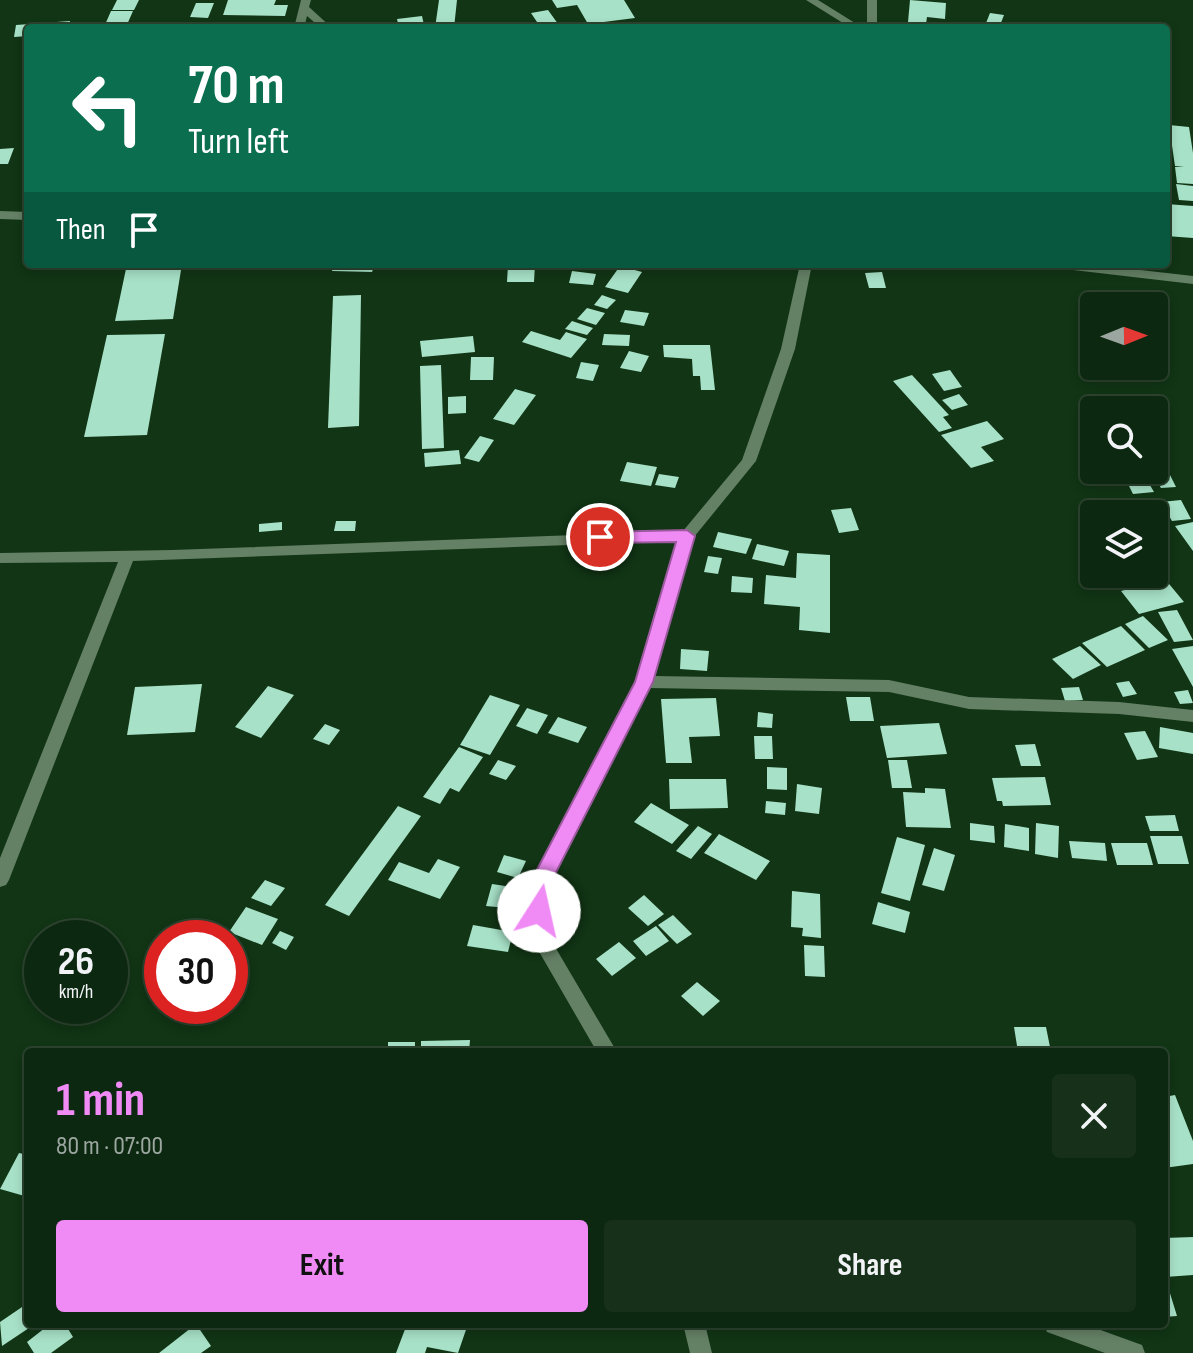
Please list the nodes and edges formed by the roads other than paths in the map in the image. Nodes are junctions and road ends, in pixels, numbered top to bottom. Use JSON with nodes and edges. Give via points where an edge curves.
{"nodes":[{"id":1,"x":811,"y":0,"type":"edge"},
{"id":2,"x":872,"y":0,"type":"edge"},
{"id":3,"x":305,"y":4,"type":"edge"},
{"id":4,"x":300,"y":24,"type":"edge"},
{"id":5,"x":323,"y":24,"type":"edge"},
{"id":6,"x":851,"y":24,"type":"edge"},
{"id":7,"x":872,"y":24,"type":"edge"},
{"id":8,"x":0,"y":215,"type":"edge"},
{"id":9,"x":24,"y":216,"type":"edge"},
{"id":10,"x":805,"y":268,"type":"edge"},
{"id":11,"x":1090,"y":268,"type":"edge"},
{"id":12,"x":1193,"y":280,"type":"edge"},
{"id":13,"x":687,"y":536,"type":"junction"},
{"id":14,"x":0,"y":558,"type":"edge"},
{"id":15,"x":127,"y":558,"type":"junction"},
{"id":16,"x":644,"y":682,"type":"junction"},
{"id":17,"x":1193,"y":716,"type":"edge"},
{"id":18,"x":0,"y":880,"type":"edge"},
{"id":19,"x":605,"y":1048,"type":"edge"},
{"id":20,"x":695,"y":1328,"type":"edge"},
{"id":21,"x":1066,"y":1328,"type":"edge"},
{"id":22,"x":701,"y":1353,"type":"edge"},
{"id":23,"x":1134,"y":1353,"type":"edge"}],
"edges":[{"from":1,"to":6,"type":"street"},
{"from":2,"to":7,"type":"street"},
{"from":3,"to":4,"type":"street"},
{"from":3,"to":5,"type":"street"},
{"from":8,"to":9,"type":"street"},
{"from":10,"to":13,"type":"street","via":[[788,349],[749,461]]},
{"from":11,"to":12,"type":"street"},
{"from":13,"to":15,"type":"street"},
{"from":13,"to":16,"type":"street"},
{"from":14,"to":15,"type":"street"},
{"from":15,"to":18,"type":"street"},
{"from":16,"to":17,"type":"street","via":[[889,686],[969,703]]},
{"from":16,"to":19,"type":"street","via":[[539,885],[539,936]]},
{"from":20,"to":22,"type":"street"},
{"from":21,"to":23,"type":"street"}]}
